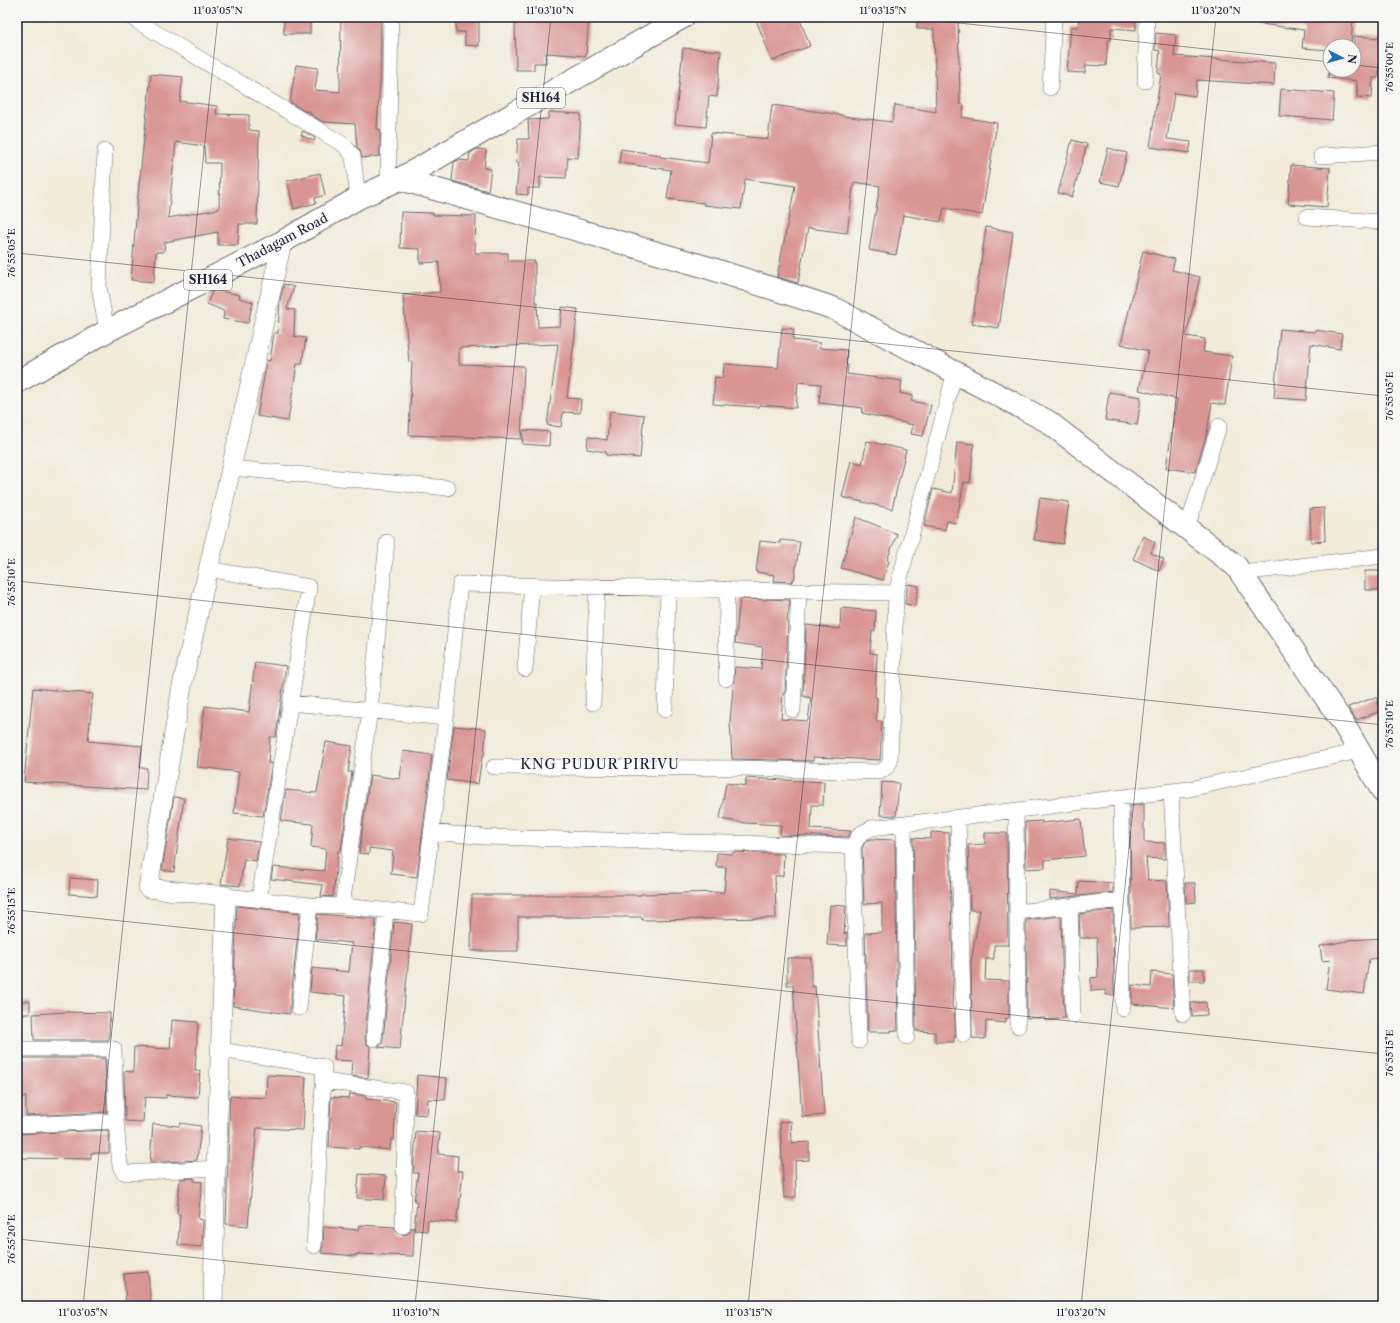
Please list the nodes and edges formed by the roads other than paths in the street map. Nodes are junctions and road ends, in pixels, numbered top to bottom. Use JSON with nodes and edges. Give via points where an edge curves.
{"nodes":[{"id":1,"x":130,"y":17,"type":"edge"},
{"id":2,"x":391,"y":17,"type":"edge"},
{"id":3,"x":683,"y":17,"type":"edge"},
{"id":4,"x":1054,"y":17,"type":"edge"},
{"id":5,"x":1146,"y":17,"type":"edge"},
{"id":6,"x":1145,"y":81,"type":"dead end"},
{"id":7,"x":1050,"y":88,"type":"dead end"},
{"id":8,"x":105,"y":152,"type":"dead end"},
{"id":9,"x":1383,"y":152,"type":"edge"},
{"id":10,"x":1321,"y":156,"type":"dead end"},
{"id":11,"x":394,"y":182,"type":"junction"},
{"id":12,"x":358,"y":198,"type":"junction"},
{"id":13,"x":1307,"y":217,"type":"dead end"},
{"id":14,"x":1383,"y":222,"type":"edge"},
{"id":15,"x":282,"y":242,"type":"junction"},
{"id":16,"x":107,"y":331,"type":"junction"},
{"id":17,"x":955,"y":372,"type":"junction"},
{"id":18,"x":17,"y":382,"type":"edge"},
{"id":19,"x":1219,"y":426,"type":"dead end"},
{"id":20,"x":231,"y":468,"type":"junction"},
{"id":21,"x":448,"y":488,"type":"dead end"},
{"id":22,"x":1187,"y":528,"type":"junction"},
{"id":23,"x":387,"y":542,"type":"dead end"},
{"id":24,"x":1383,"y":556,"type":"edge"},
{"id":25,"x":208,"y":569,"type":"junction"},
{"id":26,"x":1241,"y":573,"type":"junction"},
{"id":27,"x":532,"y":585,"type":"junction"},
{"id":28,"x":597,"y":586,"type":"junction"},
{"id":29,"x":668,"y":588,"type":"junction"},
{"id":30,"x":728,"y":589,"type":"junction"},
{"id":31,"x":799,"y":591,"type":"junction"},
{"id":32,"x":896,"y":593,"type":"junction"},
{"id":33,"x":525,"y":669,"type":"dead end"},
{"id":34,"x":726,"y":679,"type":"dead end"},
{"id":35,"x":291,"y":702,"type":"junction"},
{"id":36,"x":593,"y":703,"type":"dead end"},
{"id":37,"x":370,"y":710,"type":"junction"},
{"id":38,"x":664,"y":710,"type":"dead end"},
{"id":39,"x":793,"y":710,"type":"dead end"},
{"id":40,"x":446,"y":718,"type":"junction"},
{"id":41,"x":1359,"y":751,"type":"junction"},
{"id":42,"x":494,"y":767,"type":"dead end"},
{"id":43,"x":1172,"y":791,"type":"junction"},
{"id":44,"x":1383,"y":792,"type":"edge"},
{"id":45,"x":1121,"y":798,"type":"junction"},
{"id":46,"x":1016,"y":811,"type":"junction"},
{"id":47,"x":958,"y":818,"type":"junction"},
{"id":48,"x":904,"y":824,"type":"junction"},
{"id":49,"x":433,"y":832,"type":"junction"},
{"id":50,"x":853,"y":846,"type":"junction"},
{"id":51,"x":226,"y":896,"type":"junction"},
{"id":52,"x":259,"y":899,"type":"junction"},
{"id":53,"x":1122,"y":900,"type":"junction"},
{"id":54,"x":310,"y":905,"type":"junction"},
{"id":55,"x":342,"y":906,"type":"junction"},
{"id":56,"x":1070,"y":906,"type":"junction"},
{"id":57,"x":386,"y":910,"type":"junction"},
{"id":58,"x":1017,"y":912,"type":"junction"},
{"id":59,"x":299,"y":1008,"type":"dead end"},
{"id":60,"x":1123,"y":1009,"type":"dead end"},
{"id":61,"x":1183,"y":1014,"type":"dead end"},
{"id":62,"x":1073,"y":1016,"type":"dead end"},
{"id":63,"x":1018,"y":1026,"type":"dead end"},
{"id":64,"x":964,"y":1035,"type":"dead end"},
{"id":65,"x":907,"y":1037,"type":"dead end"},
{"id":66,"x":374,"y":1039,"type":"dead end"},
{"id":67,"x":859,"y":1040,"type":"dead end"},
{"id":68,"x":17,"y":1049,"type":"edge"},
{"id":69,"x":221,"y":1050,"type":"junction"},
{"id":70,"x":323,"y":1081,"type":"junction"},
{"id":71,"x":116,"y":1121,"type":"junction"},
{"id":72,"x":17,"y":1125,"type":"edge"},
{"id":73,"x":216,"y":1168,"type":"junction"},
{"id":74,"x":403,"y":1226,"type":"dead end"},
{"id":75,"x":314,"y":1246,"type":"dead end"},
{"id":76,"x":214,"y":1306,"type":"edge"}],
"edges":[{"from":1,"to":12,"type":"street","via":[[344,145],[353,156]]},
{"from":2,"to":11,"type":"street"},
{"from":3,"to":11,"type":"main road","number":"SH164"},
{"from":4,"to":7,"type":"street"},
{"from":5,"to":6,"type":"street"},
{"from":8,"to":16,"type":"street","via":[[99,287]]},
{"from":9,"to":10,"type":"street"},
{"from":11,"to":12,"type":"main road","name":"Thadagam Road","number":"SH164"},
{"from":11,"to":17,"type":"main road","via":[[706,267],[833,308]]},
{"from":12,"to":15,"type":"main road","name":"Thadagam Road","number":"SH164"},
{"from":13,"to":14,"type":"street"},
{"from":15,"to":16,"type":"main road","name":"Thadagam Road","number":"SH164"},
{"from":15,"to":20,"type":"street"},
{"from":16,"to":18,"type":"main road","name":"Thadagam Road","number":"SH164"},
{"from":17,"to":22,"type":"main road","via":[[1047,421]]},
{"from":17,"to":32,"type":"street"},
{"from":19,"to":22,"type":"street"},
{"from":20,"to":21,"type":"street"},
{"from":20,"to":25,"type":"street"},
{"from":22,"to":26,"type":"main road","via":[[1236,566]]},
{"from":23,"to":37,"type":"street"},
{"from":24,"to":26,"type":"street"},
{"from":25,"to":35,"type":"street","via":[[309,587]]},
{"from":25,"to":51,"type":"street","via":[[182,686],[148,888]]},
{"from":26,"to":41,"type":"main road","via":[[1343,723]]},
{"from":27,"to":28,"type":"street"},
{"from":27,"to":33,"type":"street"},
{"from":27,"to":40,"type":"street","via":[[460,584]]},
{"from":28,"to":29,"type":"street"},
{"from":28,"to":36,"type":"street"},
{"from":29,"to":30,"type":"street"},
{"from":29,"to":38,"type":"street"},
{"from":30,"to":31,"type":"street"},
{"from":30,"to":34,"type":"street"},
{"from":31,"to":32,"type":"street"},
{"from":31,"to":39,"type":"street"},
{"from":32,"to":42,"type":"street","via":[[890,762],[880,772],[743,768]]},
{"from":35,"to":37,"type":"street"},
{"from":35,"to":52,"type":"street"},
{"from":37,"to":40,"type":"street"},
{"from":37,"to":55,"type":"street"},
{"from":40,"to":49,"type":"street"},
{"from":41,"to":43,"type":"street"},
{"from":41,"to":44,"type":"main road"},
{"from":43,"to":45,"type":"street"},
{"from":43,"to":61,"type":"street"},
{"from":45,"to":46,"type":"street"},
{"from":45,"to":53,"type":"street"},
{"from":46,"to":47,"type":"street"},
{"from":46,"to":58,"type":"street"},
{"from":47,"to":48,"type":"street"},
{"from":47,"to":64,"type":"street"},
{"from":48,"to":50,"type":"street","via":[[872,828],[860,834]]},
{"from":48,"to":65,"type":"street"},
{"from":49,"to":50,"type":"street","via":[[485,837]]},
{"from":49,"to":57,"type":"street","via":[[422,914]]},
{"from":50,"to":67,"type":"street"},
{"from":51,"to":52,"type":"street"},
{"from":51,"to":69,"type":"street"},
{"from":52,"to":54,"type":"street"},
{"from":53,"to":56,"type":"street"},
{"from":53,"to":60,"type":"street"},
{"from":54,"to":55,"type":"street"},
{"from":54,"to":59,"type":"street"},
{"from":55,"to":57,"type":"street"},
{"from":56,"to":58,"type":"street"},
{"from":56,"to":62,"type":"street"},
{"from":57,"to":66,"type":"street"},
{"from":58,"to":63,"type":"street"},
{"from":68,"to":71,"type":"street","via":[[114,1049]]},
{"from":69,"to":70,"type":"street","via":[[324,1067]]},
{"from":69,"to":73,"type":"street"},
{"from":70,"to":74,"type":"street","via":[[406,1092]]},
{"from":70,"to":75,"type":"street"},
{"from":71,"to":72,"type":"street"},
{"from":71,"to":73,"type":"street","via":[[120,1166],[123,1172]]},
{"from":73,"to":76,"type":"street"}]}
